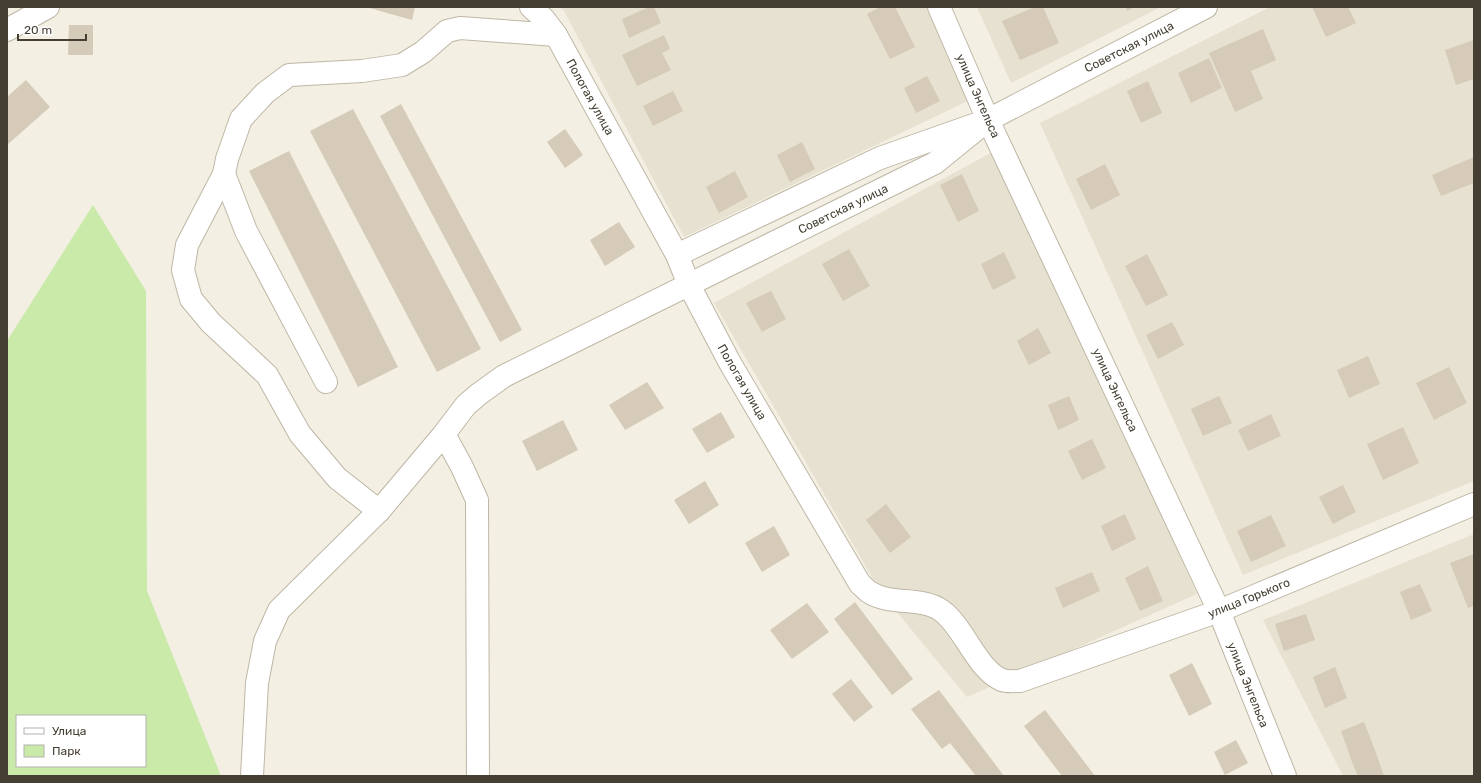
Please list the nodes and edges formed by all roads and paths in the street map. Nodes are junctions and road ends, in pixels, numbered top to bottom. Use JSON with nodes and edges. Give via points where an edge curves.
{"nodes":[{"id":1,"x":48,"y":7,"type":"edge"},
{"id":2,"x":531,"y":7,"type":"edge"},
{"id":3,"x":939,"y":7,"type":"edge"},
{"id":4,"x":1206,"y":7,"type":"edge"},
{"id":5,"x":7,"y":30,"type":"edge"},
{"id":6,"x":556,"y":35,"type":"junction"},
{"id":7,"x":988,"y":120,"type":"junction"},
{"id":8,"x":224,"y":174,"type":"junction"},
{"id":9,"x":677,"y":255,"type":"junction"},
{"id":10,"x":689,"y":285,"type":"junction"},
{"id":11,"x":326,"y":382,"type":"dead end"},
{"id":12,"x":444,"y":434,"type":"junction"},
{"id":13,"x":1474,"y":504,"type":"edge"},
{"id":14,"x":379,"y":510,"type":"junction"},
{"id":15,"x":1219,"y":611,"type":"junction"},
{"id":16,"x":1020,"y":681,"type":"joint"},
{"id":17,"x":252,"y":776,"type":"edge"},
{"id":18,"x":478,"y":776,"type":"edge"},
{"id":19,"x":1285,"y":776,"type":"edge"}],
"edges":[{"from":1,"to":5,"type":"street"},
{"from":2,"to":6,"type":"street","name":"Пологая улица"},
{"from":3,"to":7,"type":"street","name":"улица Энгельса"},
{"from":4,"to":7,"type":"street","name":"Советская улица"},
{"from":6,"to":8,"type":"street","via":[[460,28],[447,31],[423,52],[402,65],[362,71],[289,75],[265,93],[241,120],[226,159]]},
{"from":6,"to":9,"type":"street","name":"Пологая улица"},
{"from":7,"to":9,"type":"street","name":"Советская улица","via":[[880,158]]},
{"from":7,"to":10,"type":"street","name":"Советская улица","via":[[935,163]]},
{"from":7,"to":15,"type":"street","name":"улица Энгельса"},
{"from":8,"to":11,"type":"street","via":[[246,231]]},
{"from":8,"to":14,"type":"street","via":[[187,245],[183,270],[191,299],[211,323],[267,375],[300,434],[337,478]]},
{"from":9,"to":10,"type":"street","name":"Пологая улица"},
{"from":10,"to":12,"type":"street","name":"Советская улица","via":[[504,376],[466,405]]},
{"from":10,"to":16,"type":"street","name":"Пологая улица","via":[[730,363],[860,584],[869,592],[881,597],[928,604],[942,611],[990,672],[1003,681]]},
{"from":12,"to":14,"type":"street","name":"Советская улица"},
{"from":12,"to":18,"type":"street","via":[[477,500]]},
{"from":13,"to":15,"type":"street","name":"улица Горького"},
{"from":14,"to":17,"type":"street","name":"Советская улица","via":[[279,610],[265,641],[257,683]]},
{"from":15,"to":16,"type":"street","name":"улица Горького"},
{"from":15,"to":19,"type":"street","name":"улица Энгельса"}]}
